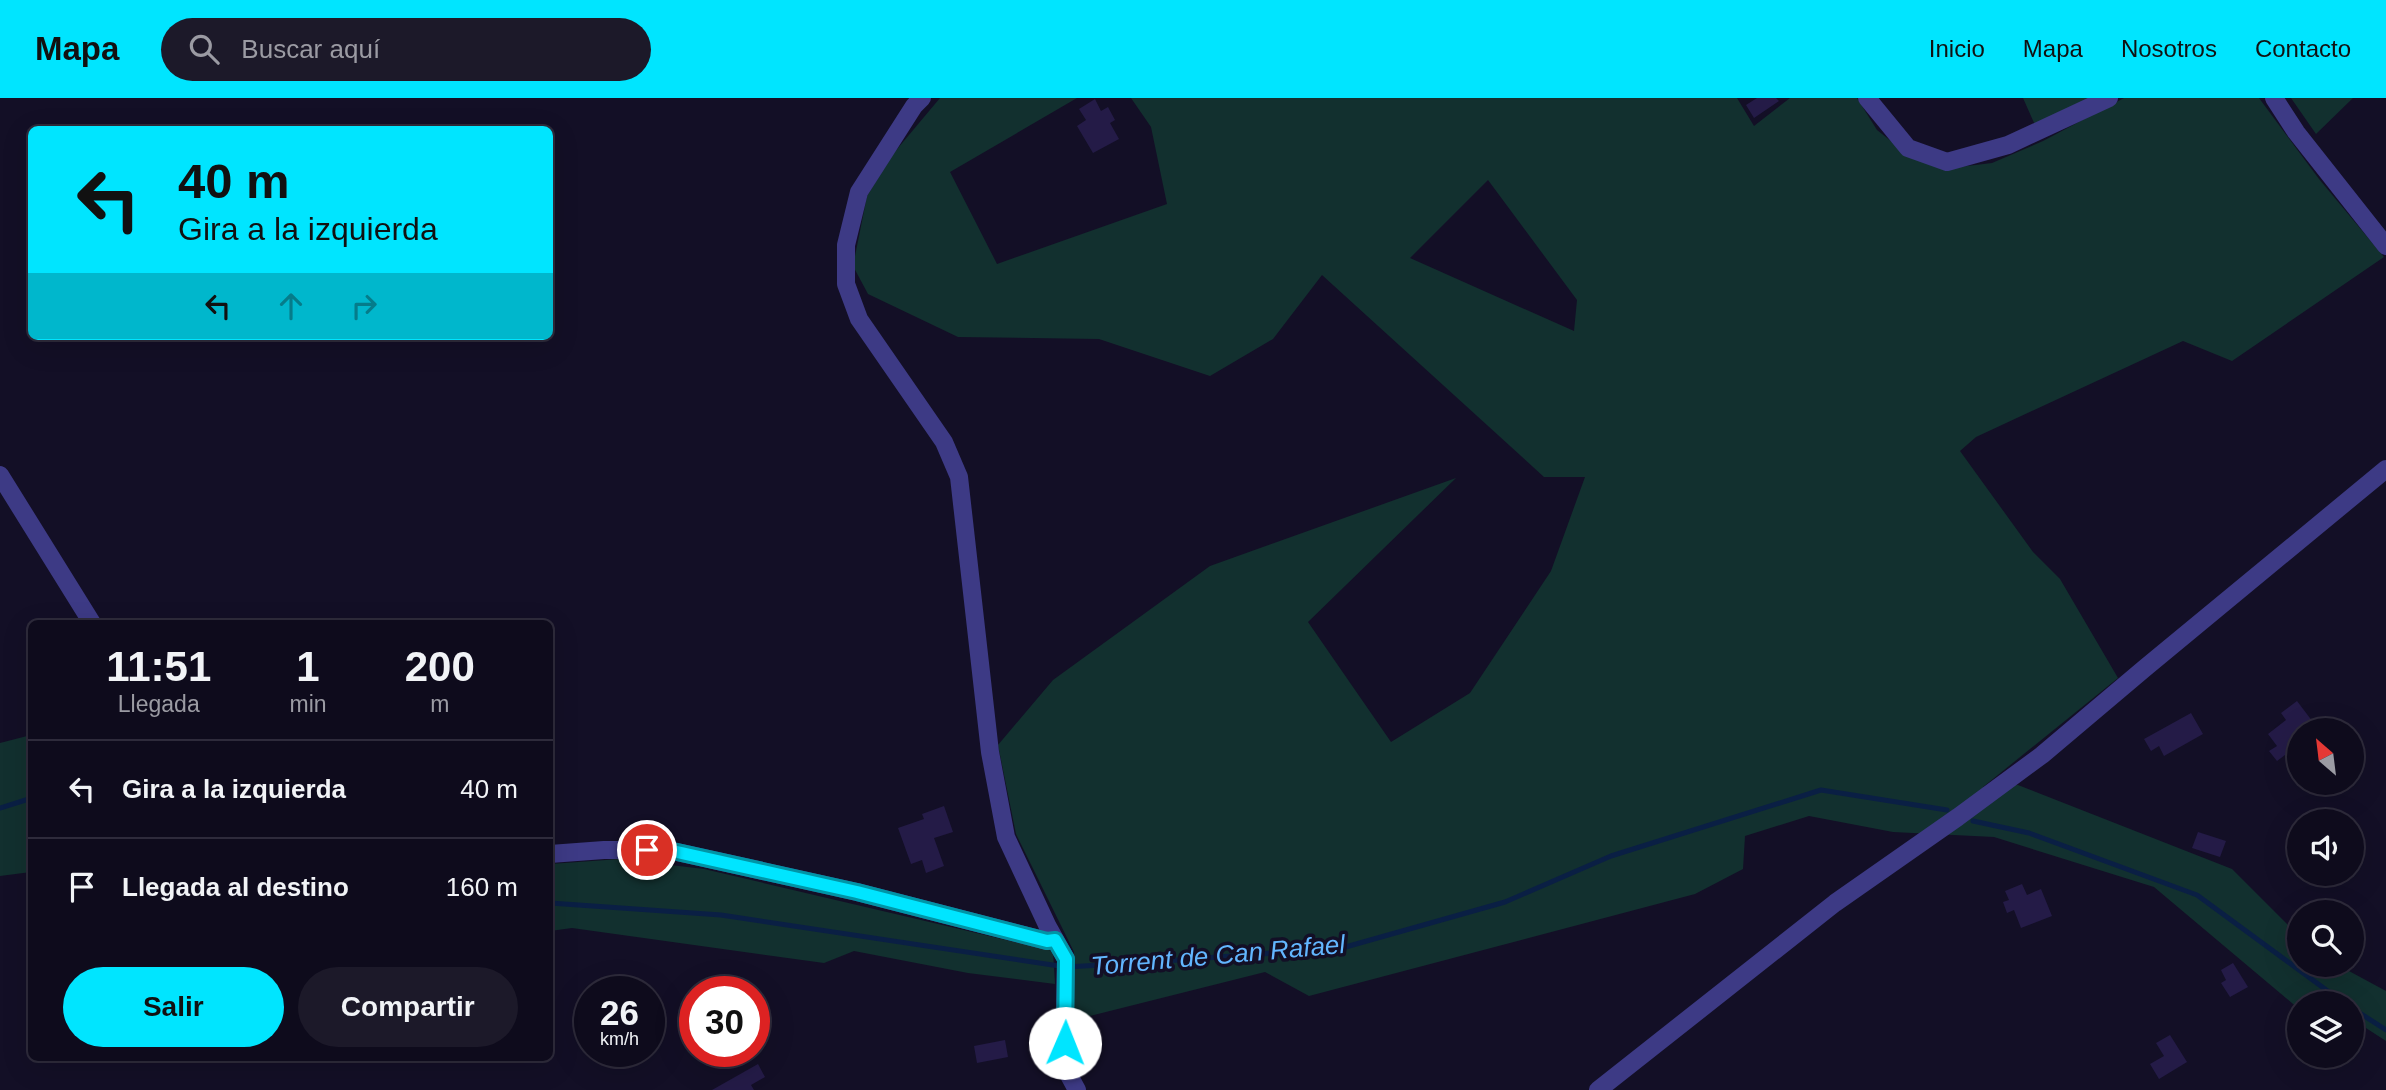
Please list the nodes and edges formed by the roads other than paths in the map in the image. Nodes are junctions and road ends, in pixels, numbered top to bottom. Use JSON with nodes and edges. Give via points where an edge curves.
{"nodes":[{"id":1,"x":922,"y":98,"type":"edge"},
{"id":2,"x":1867,"y":98,"type":"edge"},
{"id":3,"x":2109,"y":98,"type":"edge"},
{"id":4,"x":2274,"y":98,"type":"edge"},
{"id":5,"x":2386,"y":246,"type":"edge"},
{"id":6,"x":2386,"y":470,"type":"edge"},
{"id":7,"x":0,"y":475,"type":"edge"},
{"id":8,"x":90,"y":620,"type":"edge"},
{"id":9,"x":553,"y":854,"type":"edge"},
{"id":10,"x":1055,"y":940,"type":"junction"},
{"id":11,"x":1077,"y":1090,"type":"edge"},
{"id":12,"x":1598,"y":1090,"type":"edge"}],
"edges":[{"from":1,"to":10,"type":"street","via":[[859,192],[846,245],[846,284],[859,318],[944,442],[959,477],[990,752],[1006,837]]},
{"from":2,"to":3,"type":"street","via":[[1908,148],[1947,162],[2008,145]]},
{"from":4,"to":5,"type":"street"},
{"from":6,"to":12,"type":"street","via":[[2042,755],[1835,903]]},
{"from":7,"to":8,"type":"street"},
{"from":9,"to":10,"type":"street","via":[[668,850]]},
{"from":10,"to":11,"type":"street","via":[[1066,959],[1065,1066]]}]}
